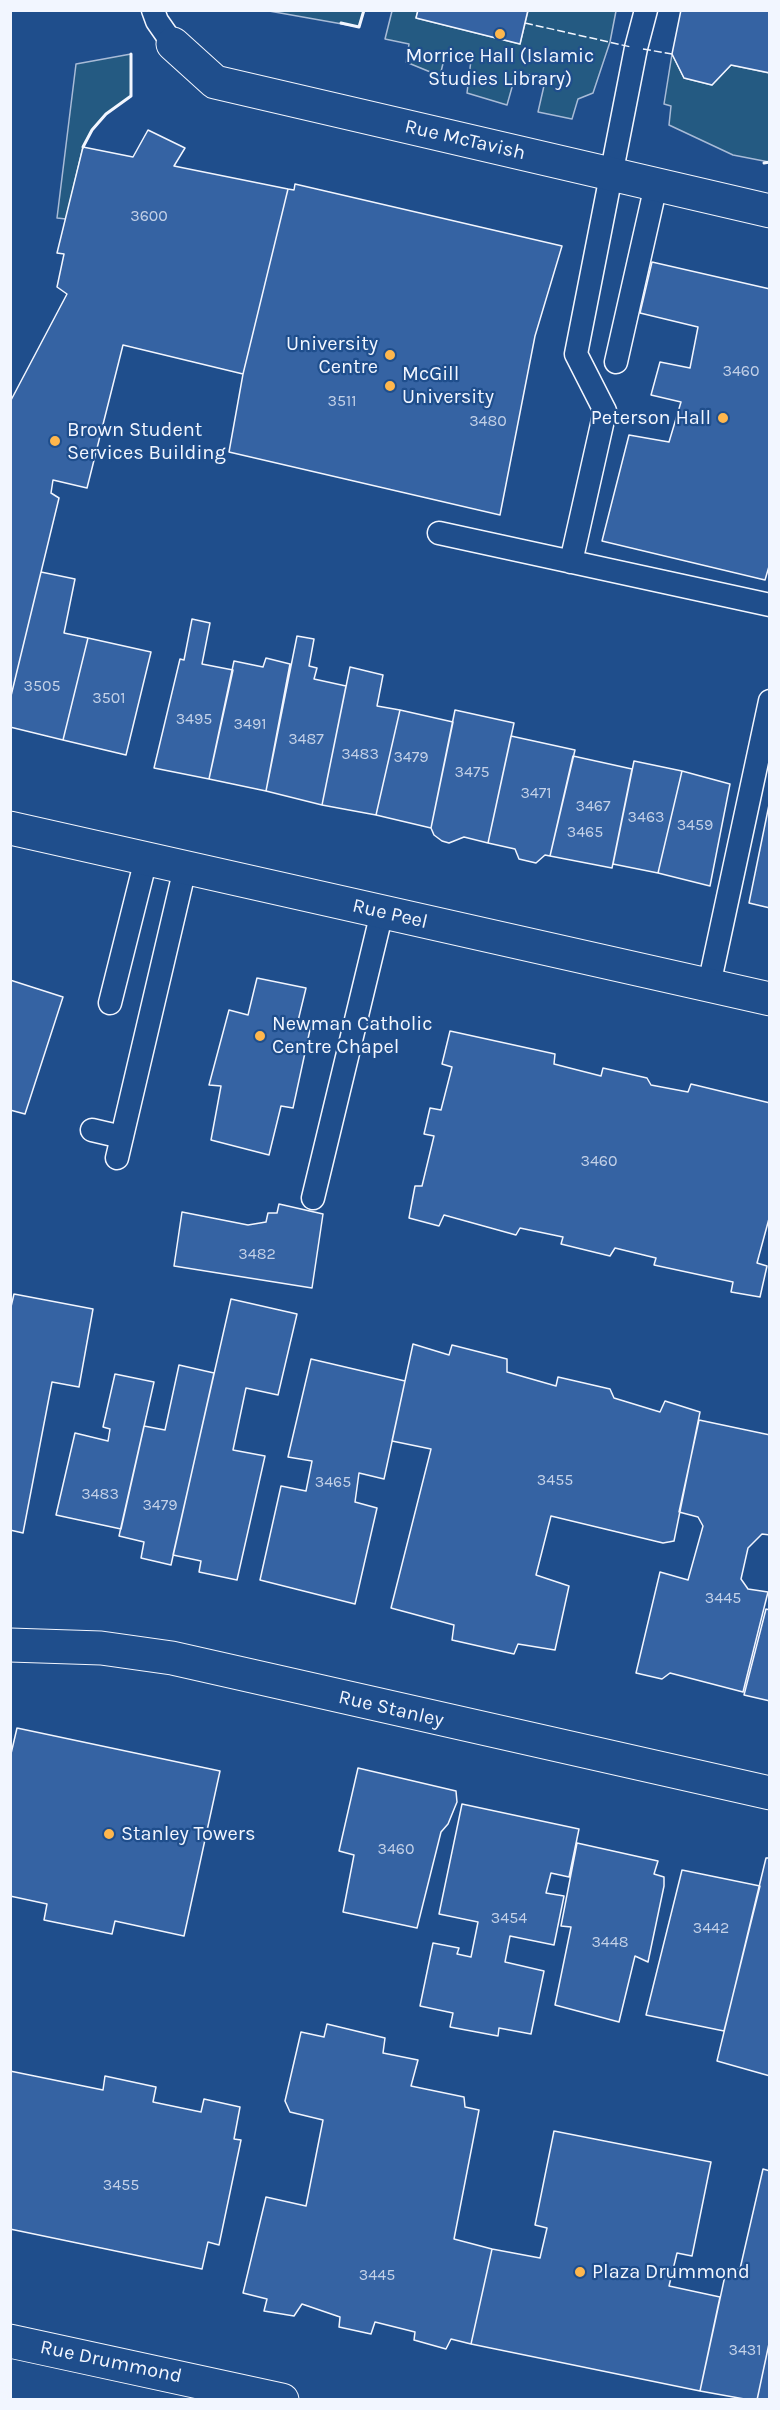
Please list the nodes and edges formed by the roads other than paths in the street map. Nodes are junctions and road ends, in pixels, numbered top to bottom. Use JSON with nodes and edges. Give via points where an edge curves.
{"nodes":[{"id":1,"x":153,"y":10,"type":"edge"},
{"id":2,"x":646,"y":10,"type":"edge"},
{"id":3,"x":173,"y":44,"type":"joint"},
{"id":4,"x":612,"y":174,"type":"junction"},
{"id":5,"x":656,"y":185,"type":"junction"},
{"id":6,"x":770,"y":211,"type":"edge"},
{"id":7,"x":616,"y":362,"type":"dead end"},
{"id":8,"x":439,"y":533,"type":"dead end"},
{"id":9,"x":571,"y":562,"type":"junction"},
{"id":10,"x":770,"y":605,"type":"edge"},
{"id":11,"x":770,"y":701,"type":"edge"},
{"id":12,"x":10,"y":828,"type":"edge"},
{"id":13,"x":146,"y":859,"type":"junction"},
{"id":14,"x":185,"y":867,"type":"junction"},
{"id":15,"x":382,"y":912,"type":"junction"},
{"id":16,"x":709,"y":985,"type":"junction"},
{"id":17,"x":770,"y":999,"type":"edge"},
{"id":18,"x":110,"y":1003,"type":"dead end"},
{"id":19,"x":92,"y":1130,"type":"dead end"},
{"id":20,"x":313,"y":1198,"type":"dead end"},
{"id":21,"x":10,"y":1645,"type":"edge"},
{"id":22,"x":770,"y":1793,"type":"edge"},
{"id":23,"x":10,"y":2340,"type":"edge"},
{"id":24,"x":282,"y":2400,"type":"edge"}],
"edges":[{"from":1,"to":3,"type":"lane"},
{"from":2,"to":4,"type":"lane"},
{"from":3,"to":4,"type":"street","name":"Rue McTavish","via":[[216,82]]},
{"from":4,"to":5,"type":"street","name":"Rue McTavish"},
{"from":4,"to":9,"type":"lane","via":[[576,354],[605,411]]},
{"from":5,"to":6,"type":"street","name":"Rue McTavish"},
{"from":5,"to":7,"type":"lane"},
{"from":8,"to":9,"type":"lane"},
{"from":9,"to":10,"type":"lane"},
{"from":11,"to":16,"type":"lane"},
{"from":12,"to":13,"type":"street","name":"Rue Peel"},
{"from":13,"to":14,"type":"street","name":"Rue Peel"},
{"from":13,"to":18,"type":"lane"},
{"from":14,"to":15,"type":"street","name":"Rue Peel"},
{"from":14,"to":19,"type":"lane","via":[[120,1147]]},
{"from":15,"to":16,"type":"street","name":"Rue Peel"},
{"from":15,"to":20,"type":"lane"},
{"from":16,"to":17,"type":"street","name":"Rue Peel"},
{"from":21,"to":22,"type":"street","name":"Rue Stanley","via":[[101,1648],[172,1658]]},
{"from":23,"to":24,"type":"street","name":"Rue Drummond"}]}
